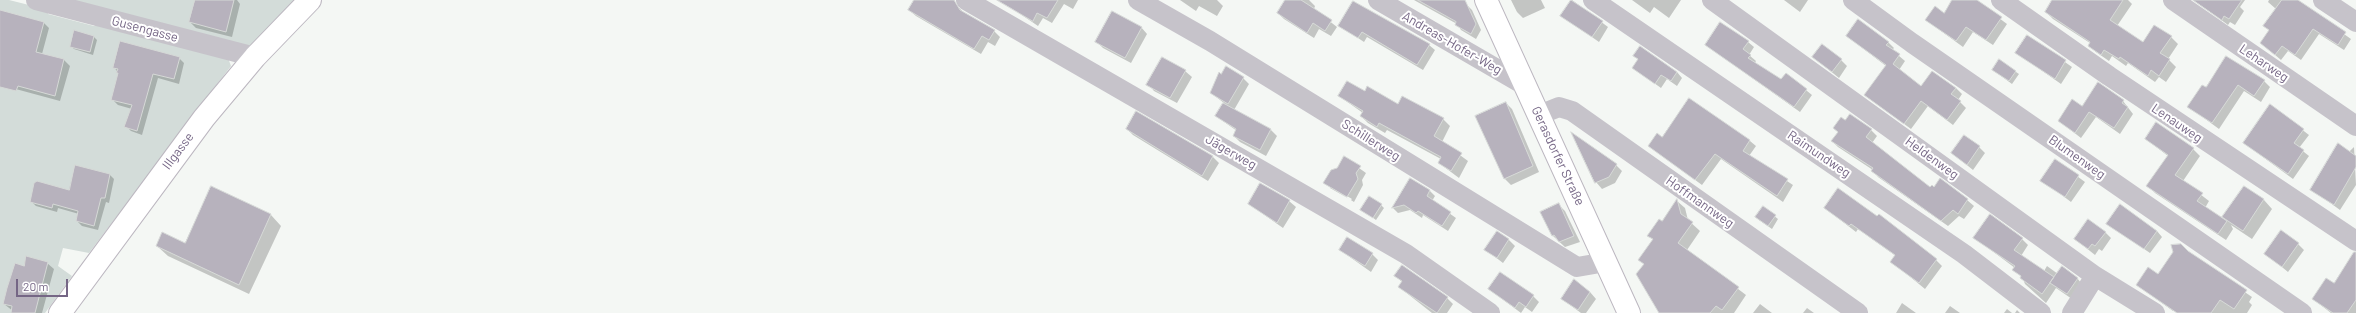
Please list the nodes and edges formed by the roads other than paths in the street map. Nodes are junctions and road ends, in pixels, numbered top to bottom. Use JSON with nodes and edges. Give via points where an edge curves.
{"nodes":[{"id":1,"x":36,"y":0,"type":"edge"},
{"id":2,"x":310,"y":0,"type":"edge"},
{"id":3,"x":966,"y":0,"type":"edge"},
{"id":4,"x":1138,"y":0,"type":"edge"},
{"id":5,"x":1378,"y":0,"type":"edge"},
{"id":6,"x":1486,"y":0,"type":"edge"},
{"id":7,"x":1593,"y":0,"type":"edge"},
{"id":8,"x":1712,"y":0,"type":"edge"},
{"id":9,"x":1853,"y":0,"type":"edge"},
{"id":10,"x":2001,"y":0,"type":"edge"},
{"id":11,"x":2173,"y":0,"type":"edge"},
{"id":12,"x":2323,"y":0,"type":"edge"},
{"id":13,"x":2356,"y":22,"type":"edge"},
{"id":14,"x":255,"y":57,"type":"junction"},
{"id":15,"x":1526,"y":86,"type":"junction"},
{"id":16,"x":1539,"y":115,"type":"junction"},
{"id":17,"x":2356,"y":126,"type":"edge"},
{"id":18,"x":2356,"y":241,"type":"edge"},
{"id":19,"x":1606,"y":262,"type":"junction"},
{"id":20,"x":2095,"y":276,"type":"junction"},
{"id":21,"x":60,"y":313,"type":"edge"},
{"id":22,"x":1490,"y":313,"type":"edge"},
{"id":23,"x":1629,"y":313,"type":"edge"},
{"id":24,"x":1858,"y":313,"type":"edge"},
{"id":25,"x":2041,"y":313,"type":"edge"},
{"id":26,"x":2072,"y":313,"type":"edge"},
{"id":27,"x":2155,"y":313,"type":"edge"},
{"id":28,"x":2302,"y":313,"type":"edge"}],
"edges":[{"from":1,"to":14,"type":"street","name":"Gusengasse"},
{"from":2,"to":14,"type":"street","name":"Illgasse"},
{"from":3,"to":22,"type":"street","name":"Jägerweg","via":[[1400,250]]},
{"from":4,"to":19,"type":"street","name":"Schillerweg","via":[[1216,45],[1577,267]]},
{"from":5,"to":15,"type":"street","name":"Andreas-Hofer-Weg"},
{"from":6,"to":15,"type":"street","name":"Gerasdorfer Straße"},
{"from":7,"to":25,"type":"street","name":"Raimundweg","via":[[1964,254]]},
{"from":8,"to":20,"type":"street","name":"Heldenweg"},
{"from":9,"to":28,"type":"street","name":"Blumenweg"},
{"from":10,"to":18,"type":"street","name":"Lenauweg","via":[[2147,102]]},
{"from":11,"to":17,"type":"street","name":"Leharweg"},
{"from":12,"to":13,"type":"street"},
{"from":14,"to":21,"type":"street","name":"Illgasse","via":[[170,161]]},
{"from":15,"to":16,"type":"street","name":"Gerasdorfer Straße"},
{"from":16,"to":19,"type":"street","name":"Gerasdorfer Straße"},
{"from":16,"to":24,"type":"street","name":"Hoffmannweg","via":[[1559,107],[1572,111]]},
{"from":19,"to":23,"type":"street","name":"Gerasdorfer Straße"},
{"from":20,"to":26,"type":"street"},
{"from":20,"to":27,"type":"street","name":"Heldenweg"}]}
